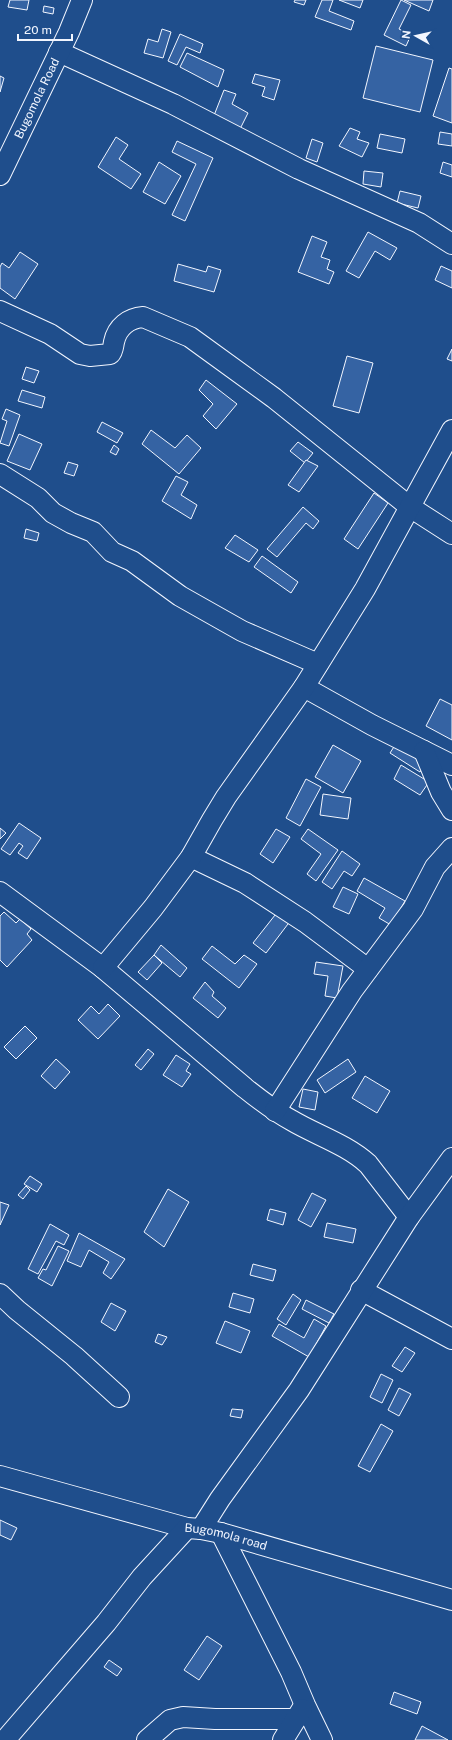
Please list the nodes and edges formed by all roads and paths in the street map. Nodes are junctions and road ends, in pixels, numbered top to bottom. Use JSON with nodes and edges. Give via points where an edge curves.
{"nodes":[{"id":1,"x":82,"y":0,"type":"edge"},
{"id":2,"x":59,"y":52,"type":"junction"},
{"id":3,"x":0,"y":175,"type":"edge"},
{"id":4,"x":452,"y":244,"type":"edge"},
{"id":5,"x":0,"y":311,"type":"edge"},
{"id":6,"x":452,"y":430,"type":"edge"},
{"id":7,"x":0,"y":474,"type":"edge"},
{"id":8,"x":410,"y":507,"type":"junction"},
{"id":9,"x":452,"y":534,"type":"edge"},
{"id":10,"x":318,"y":664,"type":"junction"},
{"id":11,"x":304,"y":687,"type":"junction"},
{"id":12,"x":424,"y":752,"type":"junction"},
{"id":13,"x":452,"y":765,"type":"edge"},
{"id":14,"x":452,"y":810,"type":"edge"},
{"id":15,"x":452,"y":848,"type":"edge"},
{"id":16,"x":191,"y":857,"type":"junction"},
{"id":17,"x":0,"y":892,"type":"edge"},
{"id":18,"x":103,"y":968,"type":"junction"},
{"id":19,"x":368,"y":969,"type":"junction"},
{"id":20,"x":275,"y":1110,"type":"junction"},
{"id":21,"x":452,"y":1158,"type":"edge"},
{"id":22,"x":409,"y":1217,"type":"junction"},
{"id":23,"x":361,"y":1290,"type":"junction"},
{"id":24,"x":0,"y":1294,"type":"edge"},
{"id":25,"x":452,"y":1338,"type":"edge"},
{"id":26,"x":119,"y":1397,"type":"dead end"},
{"id":27,"x":0,"y":1476,"type":"edge"},
{"id":28,"x":194,"y":1528,"type":"junction"},
{"id":29,"x":221,"y":1533,"type":"junction"},
{"id":30,"x":452,"y":1600,"type":"edge"},
{"id":31,"x":300,"y":1712,"type":"junction"},
{"id":32,"x":6,"y":1740,"type":"edge"},
{"id":33,"x":147,"y":1740,"type":"edge"},
{"id":34,"x":283,"y":1740,"type":"edge"},
{"id":35,"x":322,"y":1740,"type":"edge"}],
"edges":[{"from":1,"to":2,"type":"street","name":"Bugomola Road"},
{"from":2,"to":3,"type":"street","name":"Bugomola Road"},
{"from":2,"to":4,"type":"street","via":[[173,104],[300,169],[419,223]]},
{"from":5,"to":8,"type":"street","via":[[30,323],[80,354],[90,356],[110,354],[115,338],[124,324],[138,318],[143,317],[183,334],[274,398]]},
{"from":6,"to":8,"type":"street"},
{"from":7,"to":10,"type":"street","via":[[38,498],[53,513],[93,532],[112,552],[132,561],[180,596],[242,631]]},
{"from":8,"to":9,"type":"street"},
{"from":8,"to":10,"type":"street","via":[[365,589]]},
{"from":10,"to":11,"type":"street"},
{"from":11,"to":12,"type":"street"},
{"from":11,"to":16,"type":"street","via":[[215,814]]},
{"from":12,"to":13,"type":"street"},
{"from":12,"to":14,"type":"street","via":[[441,792]]},
{"from":15,"to":19,"type":"street","via":[[435,867],[414,909]]},
{"from":16,"to":18,"type":"street"},
{"from":16,"to":19,"type":"street","via":[[245,882]]},
{"from":17,"to":18,"type":"street"},
{"from":18,"to":20,"type":"street","via":[[245,1088]]},
{"from":19,"to":20,"type":"street"},
{"from":20,"to":22,"type":"street","via":[[361,1158]]},
{"from":21,"to":22,"type":"street"},
{"from":22,"to":23,"type":"street"},
{"from":23,"to":25,"type":"street"},
{"from":23,"to":28,"type":"street","via":[[299,1390],[220,1499]]},
{"from":24,"to":26,"type":"street"},
{"from":27,"to":28,"type":"street","name":"Bugomola road"},
{"from":28,"to":29,"type":"street","name":"Bugomola road"},
{"from":28,"to":32,"type":"street","via":[[142,1577]]},
{"from":29,"to":30,"type":"street","name":"Bugomola road"},
{"from":29,"to":31,"type":"street","via":[[291,1672]]},
{"from":31,"to":33,"type":"street","via":[[215,1719],[183,1716],[170,1720]]},
{"from":31,"to":34,"type":"street"},
{"from":31,"to":35,"type":"street"}]}
